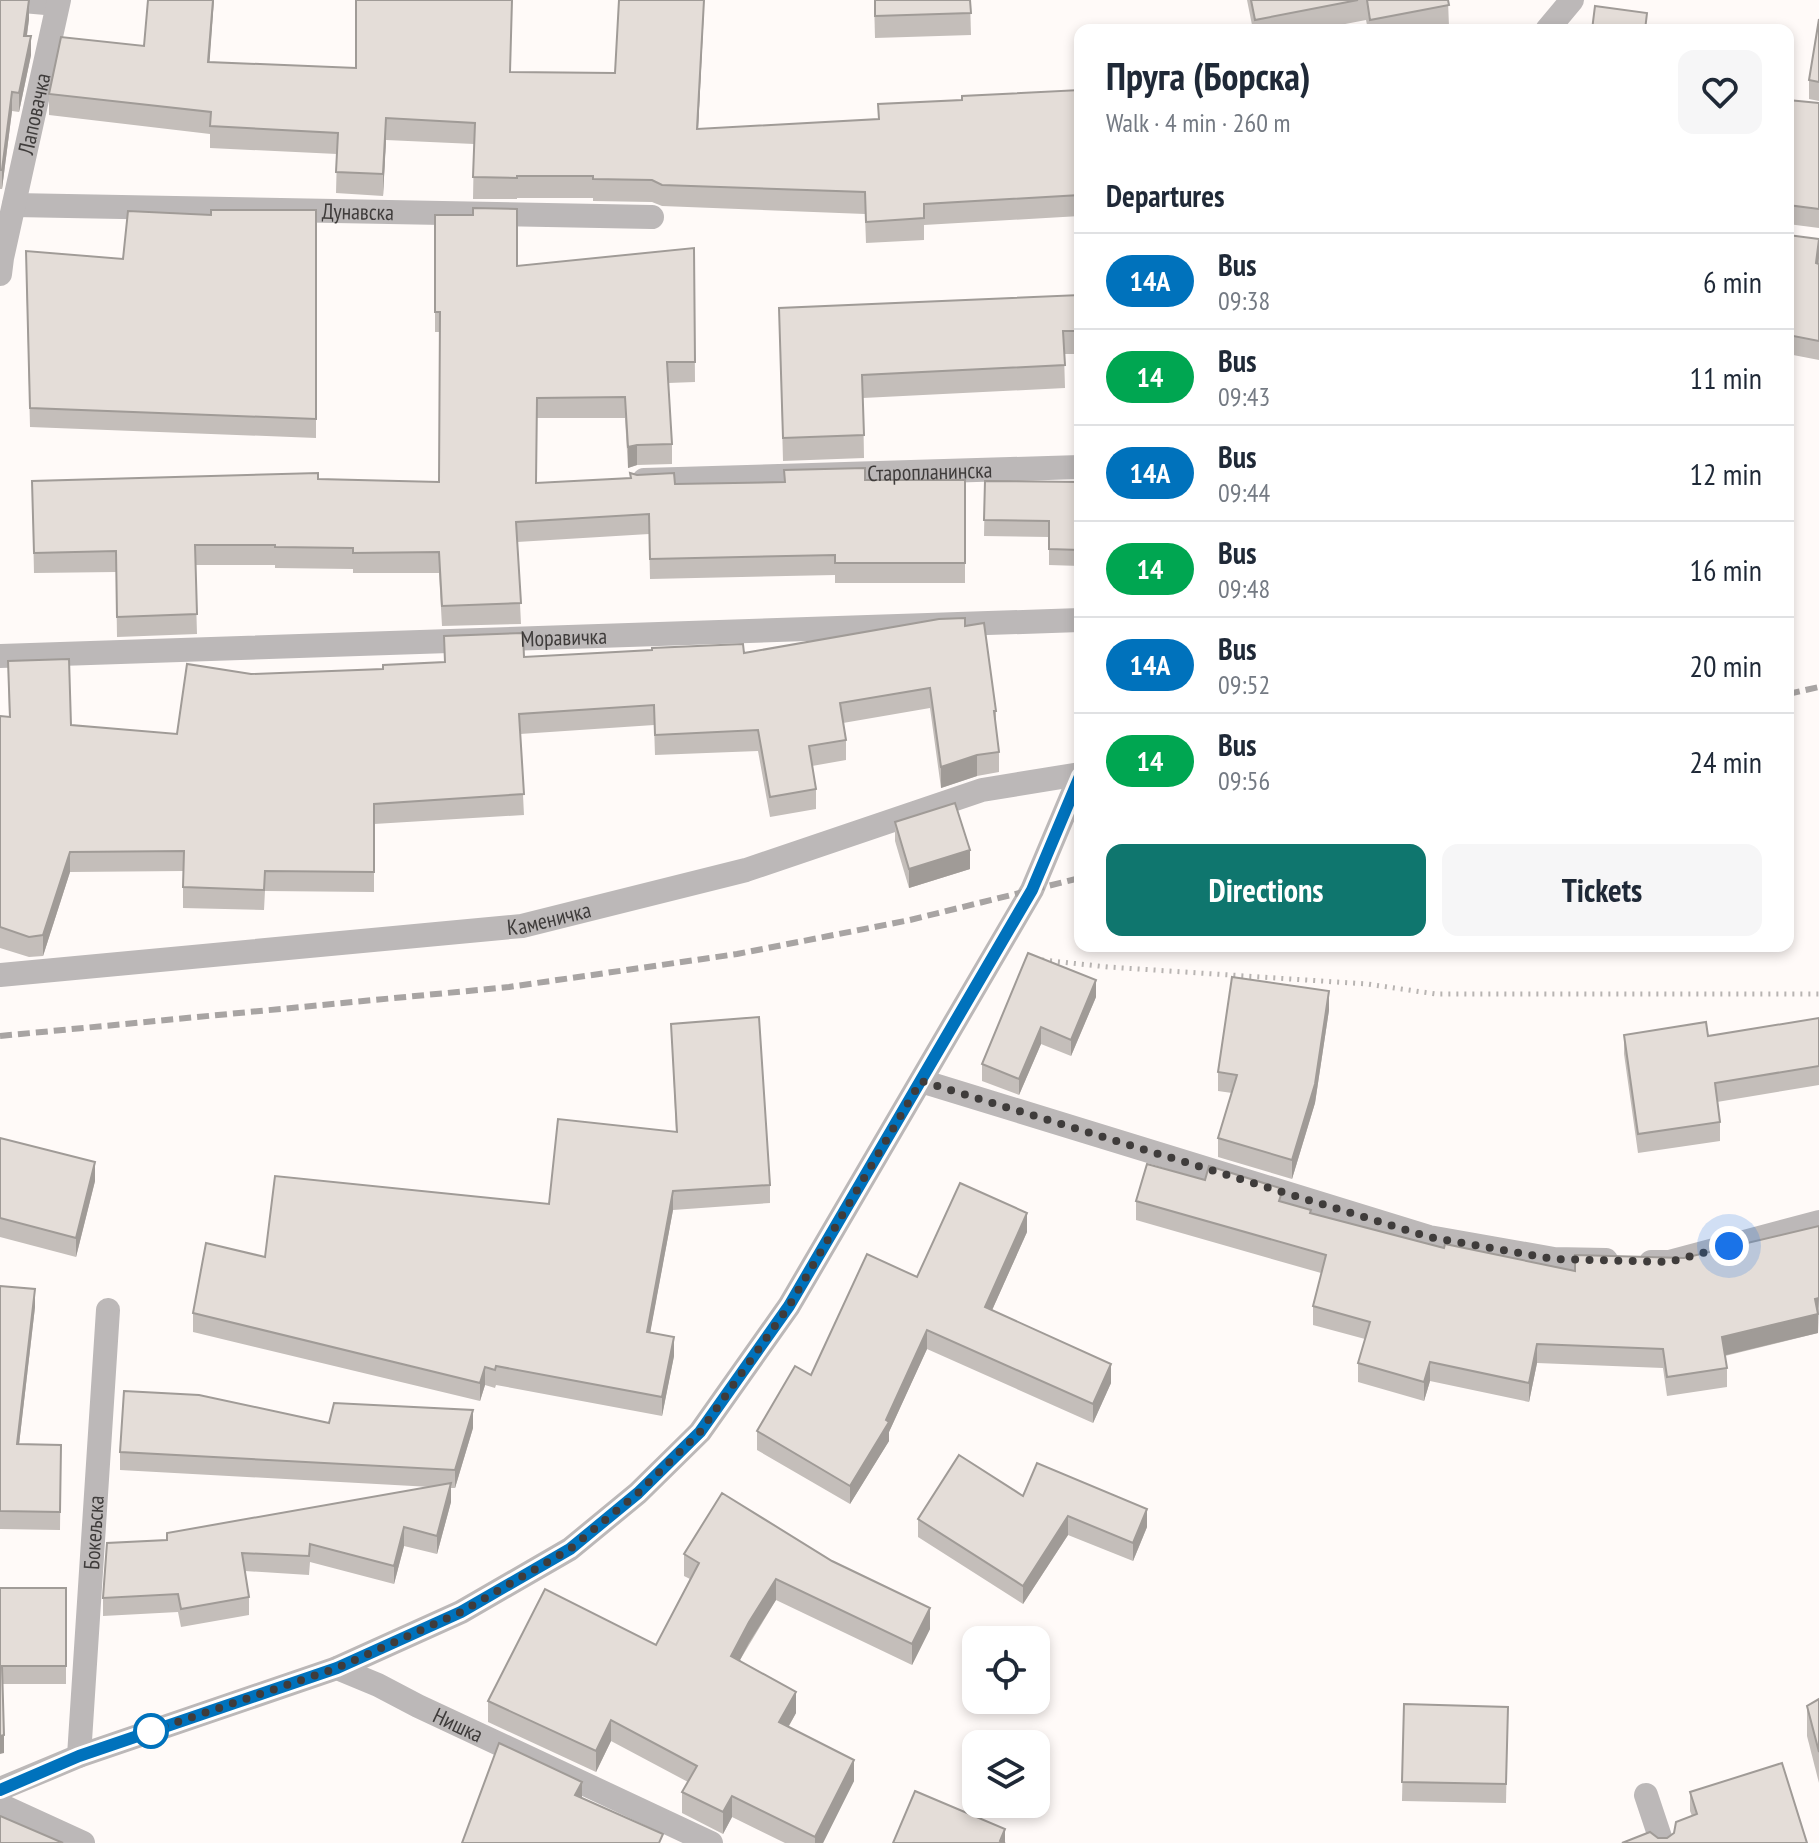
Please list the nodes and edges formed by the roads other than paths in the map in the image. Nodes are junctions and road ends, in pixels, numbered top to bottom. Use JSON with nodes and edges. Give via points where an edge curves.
{"nodes":[{"id":1,"x":12,"y":0,"type":"edge"},
{"id":2,"x":1572,"y":0,"type":"edge"},
{"id":3,"x":58,"y":2,"type":"edge"},
{"id":4,"x":1552,"y":24,"type":"edge"},
{"id":5,"x":14,"y":205,"type":"junction"},
{"id":6,"x":652,"y":217,"type":"dead end"},
{"id":7,"x":1,"y":263,"type":"edge"},
{"id":8,"x":1074,"y":467,"type":"edge"},
{"id":9,"x":637,"y":480,"type":"edge"},
{"id":10,"x":1074,"y":620,"type":"edge"},
{"id":11,"x":0,"y":656,"type":"edge"},
{"id":12,"x":1074,"y":776,"type":"edge"},
{"id":13,"x":1074,"y":789,"type":"edge"},
{"id":14,"x":0,"y":975,"type":"edge"},
{"id":15,"x":921,"y":1081,"type":"junction"},
{"id":16,"x":1819,"y":1222,"type":"edge"},
{"id":17,"x":108,"y":1310,"type":"dead end"},
{"id":18,"x":337,"y":1668,"type":"junction"},
{"id":19,"x":79,"y":1756,"type":"junction"},
{"id":20,"x":0,"y":1789,"type":"edge"},
{"id":21,"x":1646,"y":1795,"type":"dead end"},
{"id":22,"x":0,"y":1805,"type":"edge"},
{"id":23,"x":83,"y":1843,"type":"edge"},
{"id":24,"x":711,"y":1843,"type":"edge"},
{"id":25,"x":1662,"y":1843,"type":"edge"}],
"edges":[{"from":1,"to":3,"type":"street"},
{"from":2,"to":4,"type":"street"},
{"from":3,"to":5,"type":"street","name":"Лаповачка"},
{"from":5,"to":6,"type":"street","name":"Дунавска"},
{"from":5,"to":7,"type":"street","name":"Лаповачка"},
{"from":8,"to":9,"type":"street","name":"Старопланинска"},
{"from":10,"to":11,"type":"street","name":"Моравичка"},
{"from":12,"to":14,"type":"street","name":"Каменичка","via":[[982,790],[746,870],[522,926]]},
{"from":13,"to":15,"type":"street","via":[[1032,890]]},
{"from":15,"to":16,"type":"street","via":[[1429,1237],[1554,1259],[1669,1262]]},
{"from":15,"to":18,"type":"street","via":[[789,1306],[700,1432],[570,1549],[461,1612]]},
{"from":17,"to":19,"type":"street","name":"Бокељска"},
{"from":18,"to":19,"type":"street"},
{"from":18,"to":24,"type":"street","name":"Нишка"},
{"from":19,"to":20,"type":"street"},
{"from":21,"to":25,"type":"street"},
{"from":22,"to":23,"type":"street"}]}
